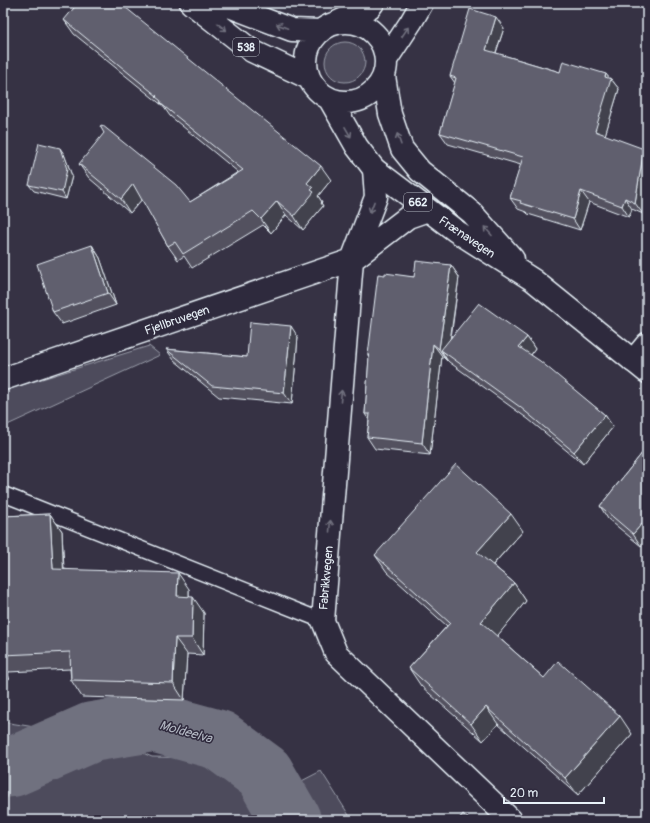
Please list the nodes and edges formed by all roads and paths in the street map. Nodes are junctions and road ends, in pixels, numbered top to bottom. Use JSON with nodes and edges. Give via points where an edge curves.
{"nodes":[{"id":1,"x":191,"y":3,"type":"edge"},
{"id":2,"x":221,"y":3,"type":"edge"},
{"id":3,"x":373,"y":3,"type":"edge"},
{"id":4,"x":422,"y":3,"type":"edge"},
{"id":5,"x":329,"y":27,"type":"junction"},
{"id":6,"x":385,"y":68,"type":"junction"},
{"id":7,"x":309,"y":78,"type":"junction"},
{"id":8,"x":329,"y":98,"type":"junction"},
{"id":9,"x":374,"y":169,"type":"junction"},
{"id":10,"x":428,"y":210,"type":"junction"},
{"id":11,"x":352,"y":260,"type":"junction"},
{"id":12,"x":533,"y":280,"type":"junction"},
{"id":13,"x":647,"y":344,"type":"edge"},
{"id":14,"x":640,"y":367,"type":"edge"},
{"id":15,"x":3,"y":379,"type":"edge"},
{"id":16,"x":3,"y":494,"type":"edge"},
{"id":17,"x":323,"y":621,"type":"junction"},
{"id":18,"x":511,"y":820,"type":"edge"}],
"edges":[{"from":1,"to":7,"type":"main road","number":"538","one_way":true,"via":[[252,51]]},
{"from":5,"to":2,"type":"main road","one_way":true,"via":[[292,30]]},
{"from":3,"to":5,"type":"main road","via":[[370,7]]},
{"from":6,"to":4,"type":"main road","number":"662","one_way":true},
{"from":5,"to":6,"type":"main road","number":"662","via":[[348,22],[360,24],[370,30],[381,43]]},
{"from":5,"to":7,"type":"main road","via":[[314,37],[307,52]]},
{"from":6,"to":8,"type":"main road","number":"662","via":[[379,85],[364,98],[346,102]]},
{"from":12,"to":6,"type":"main road","name":"Frænavegen","number":"662","one_way":true,"via":[[472,213],[420,171],[402,149],[390,114]]},
{"from":7,"to":8,"type":"main road","number":"662","via":[[314,86]]},
{"from":8,"to":9,"type":"main road","name":"Frænavegen","number":"662","one_way":true,"via":[[357,147]]},
{"from":9,"to":10,"type":"main road","name":"Frænavegen","number":"662"},
{"from":9,"to":11,"type":"main road","name":"Fabrikkvegen","one_way":true,"via":[[376,197]]},
{"from":10,"to":11,"type":"main road","via":[[408,217]]},
{"from":10,"to":12,"type":"main road","name":"Frænavegen","number":"662","via":[[456,232]]},
{"from":11,"to":15,"type":"main road","name":"Fjellbruvegen"},
{"from":17,"to":11,"type":"main road","name":"Fabrikkvegen","one_way":true},
{"from":12,"to":14,"type":"main road","name":"Frænavegen","number":"662"},
{"from":13,"to":14,"type":"main road"},
{"from":16,"to":17,"type":"lane"},
{"from":17,"to":18,"type":"main road","name":"Fabrikkvegen","via":[[336,653]]}]}
